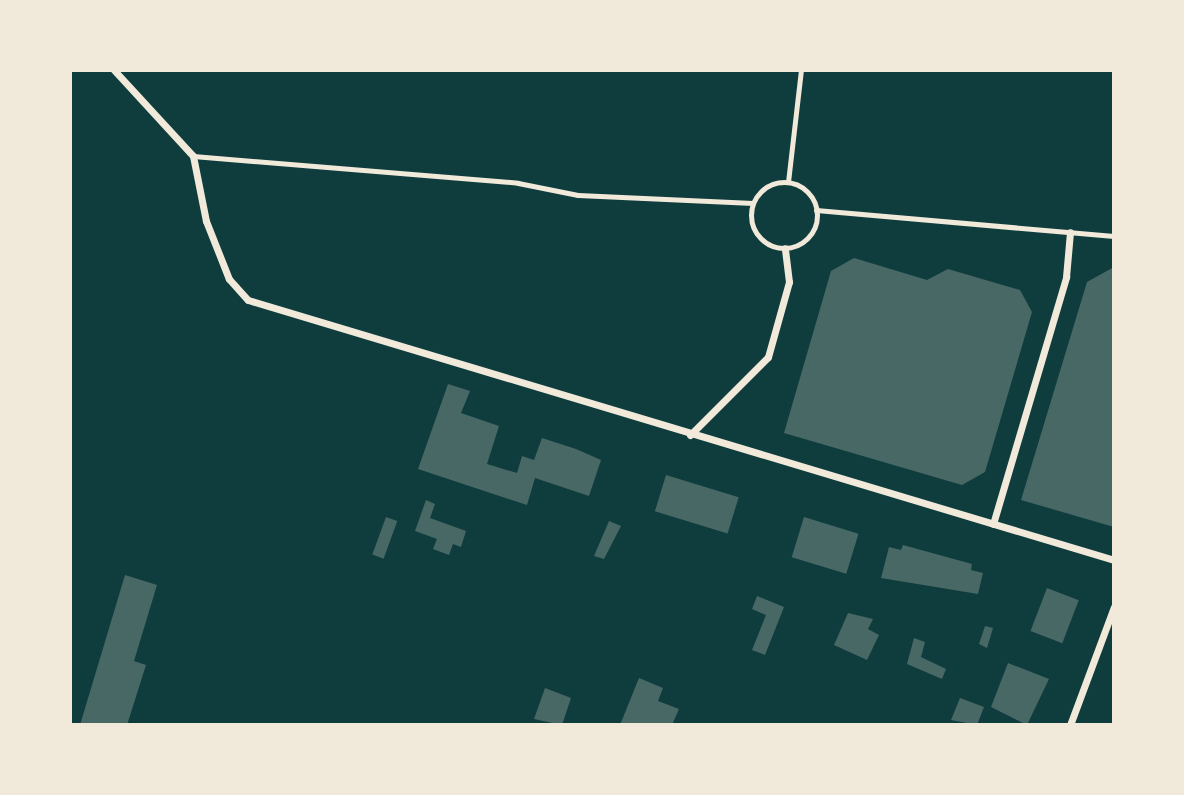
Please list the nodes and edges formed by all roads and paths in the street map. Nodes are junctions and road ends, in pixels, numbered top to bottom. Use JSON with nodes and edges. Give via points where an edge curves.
{"nodes":[{"id":1,"x":114,"y":70,"type":"edge"},
{"id":2,"x":801,"y":70,"type":"edge"},
{"id":3,"x":193,"y":156,"type":"junction"},
{"id":4,"x":788,"y":182,"type":"junction"},
{"id":5,"x":753,"y":203,"type":"junction"},
{"id":6,"x":817,"y":211,"type":"junction"},
{"id":7,"x":1070,"y":232,"type":"junction"},
{"id":8,"x":1114,"y":236,"type":"edge"},
{"id":9,"x":785,"y":248,"type":"junction"},
{"id":10,"x":690,"y":435,"type":"junction"},
{"id":11,"x":993,"y":524,"type":"junction"},
{"id":12,"x":1114,"y":560,"type":"edge"},
{"id":13,"x":1114,"y":607,"type":"edge"},
{"id":14,"x":1070,"y":725,"type":"edge"}],
"edges":[{"from":1,"to":3,"type":"street"},
{"from":2,"to":4,"type":"lane"},
{"from":3,"to":5,"type":"lane","via":[[518,183],[578,195]]},
{"from":3,"to":10,"type":"street","via":[[206,221],[229,279],[248,300]]},
{"from":4,"to":5,"type":"lane","via":[[767,186]]},
{"from":4,"to":6,"type":"lane","via":[[807,191]]},
{"from":5,"to":9,"type":"lane","via":[[757,234]]},
{"from":6,"to":7,"type":"lane"},
{"from":6,"to":9,"type":"lane","via":[[805,240]]},
{"from":7,"to":8,"type":"lane"},
{"from":7,"to":11,"type":"street","via":[[1066,276]]},
{"from":9,"to":10,"type":"street","via":[[789,282],[768,357]]},
{"from":10,"to":11,"type":"street"},
{"from":11,"to":12,"type":"street"},
{"from":13,"to":14,"type":"street"}]}
